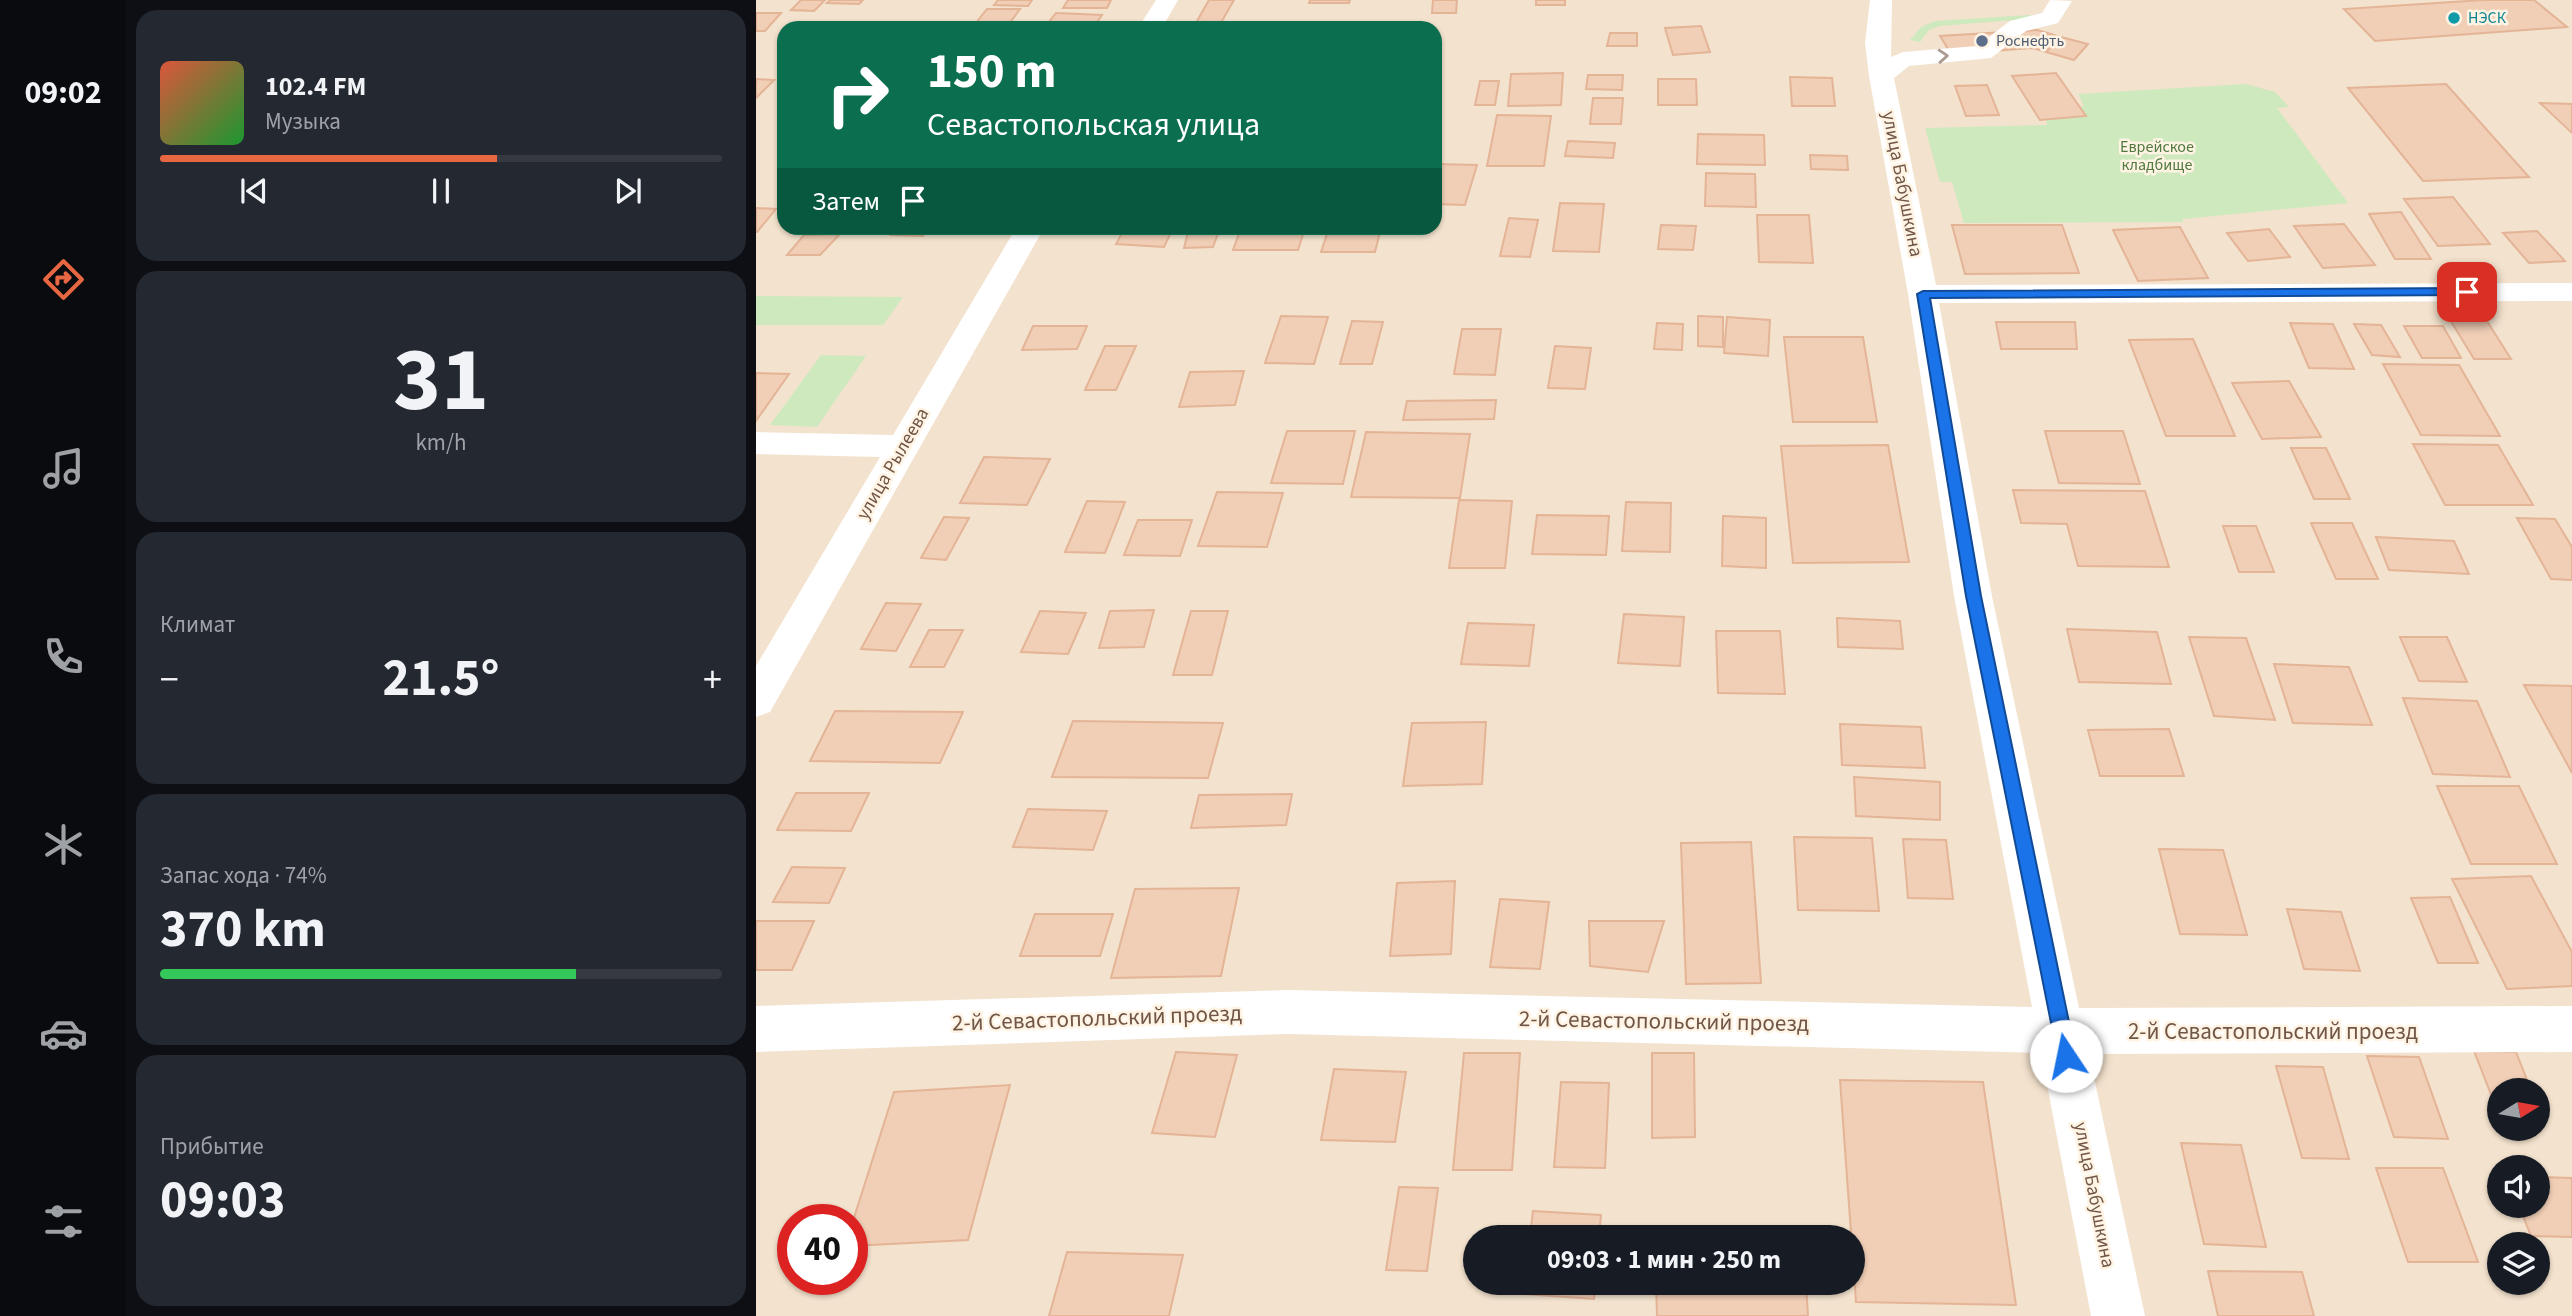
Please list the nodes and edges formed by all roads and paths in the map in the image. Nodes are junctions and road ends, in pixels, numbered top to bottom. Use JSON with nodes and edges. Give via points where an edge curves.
{"nodes":[{"id":1,"x":1167,"y":0,"type":"edge"},
{"id":2,"x":1881,"y":0,"type":"edge"},
{"id":3,"x":2061,"y":1,"type":"edge"},
{"id":4,"x":1154,"y":21,"type":"edge"},
{"id":5,"x":1881,"y":76,"type":"junction"},
{"id":6,"x":1026,"y":235,"type":"edge"},
{"id":7,"x":2572,"y":292,"type":"edge"},
{"id":8,"x":1923,"y":294,"type":"junction"},
{"id":9,"x":756,"y":443,"type":"edge"},
{"id":10,"x":904,"y":446,"type":"junction"},
{"id":11,"x":756,"y":701,"type":"edge"},
{"id":12,"x":756,"y":1029,"type":"edge"},
{"id":13,"x":2572,"y":1029,"type":"edge"},
{"id":14,"x":2061,"y":1030,"type":"junction"},
{"id":15,"x":2118,"y":1316,"type":"edge"}],
"edges":[{"from":1,"to":4,"type":"street"},
{"from":2,"to":5,"type":"street","name":"улица Бабушкина","via":[[1877,43]]},
{"from":5,"to":3,"type":"street","one_way":true,"via":[[1903,59],[1983,53],[2018,26],[2050,18]]},
{"from":5,"to":8,"type":"street","name":"улица Бабушкина"},
{"from":6,"to":10,"type":"street","name":"улица Рылеева"},
{"from":7,"to":8,"type":"street","via":[[2527,304],[2467,292]]},
{"from":8,"to":14,"type":"street","name":"улица Бабушкина","via":[[1973,596]]},
{"from":9,"to":10,"type":"street"},
{"from":10,"to":11,"type":"street","name":"улица Рылеева"},
{"from":12,"to":14,"type":"street","name":"2-й Севастопольский проезд","via":[[1288,1012]]},
{"from":13,"to":14,"type":"street","name":"2-й Севастопольский проезд"},
{"from":14,"to":15,"type":"street","name":"улица Бабушкина"}]}
